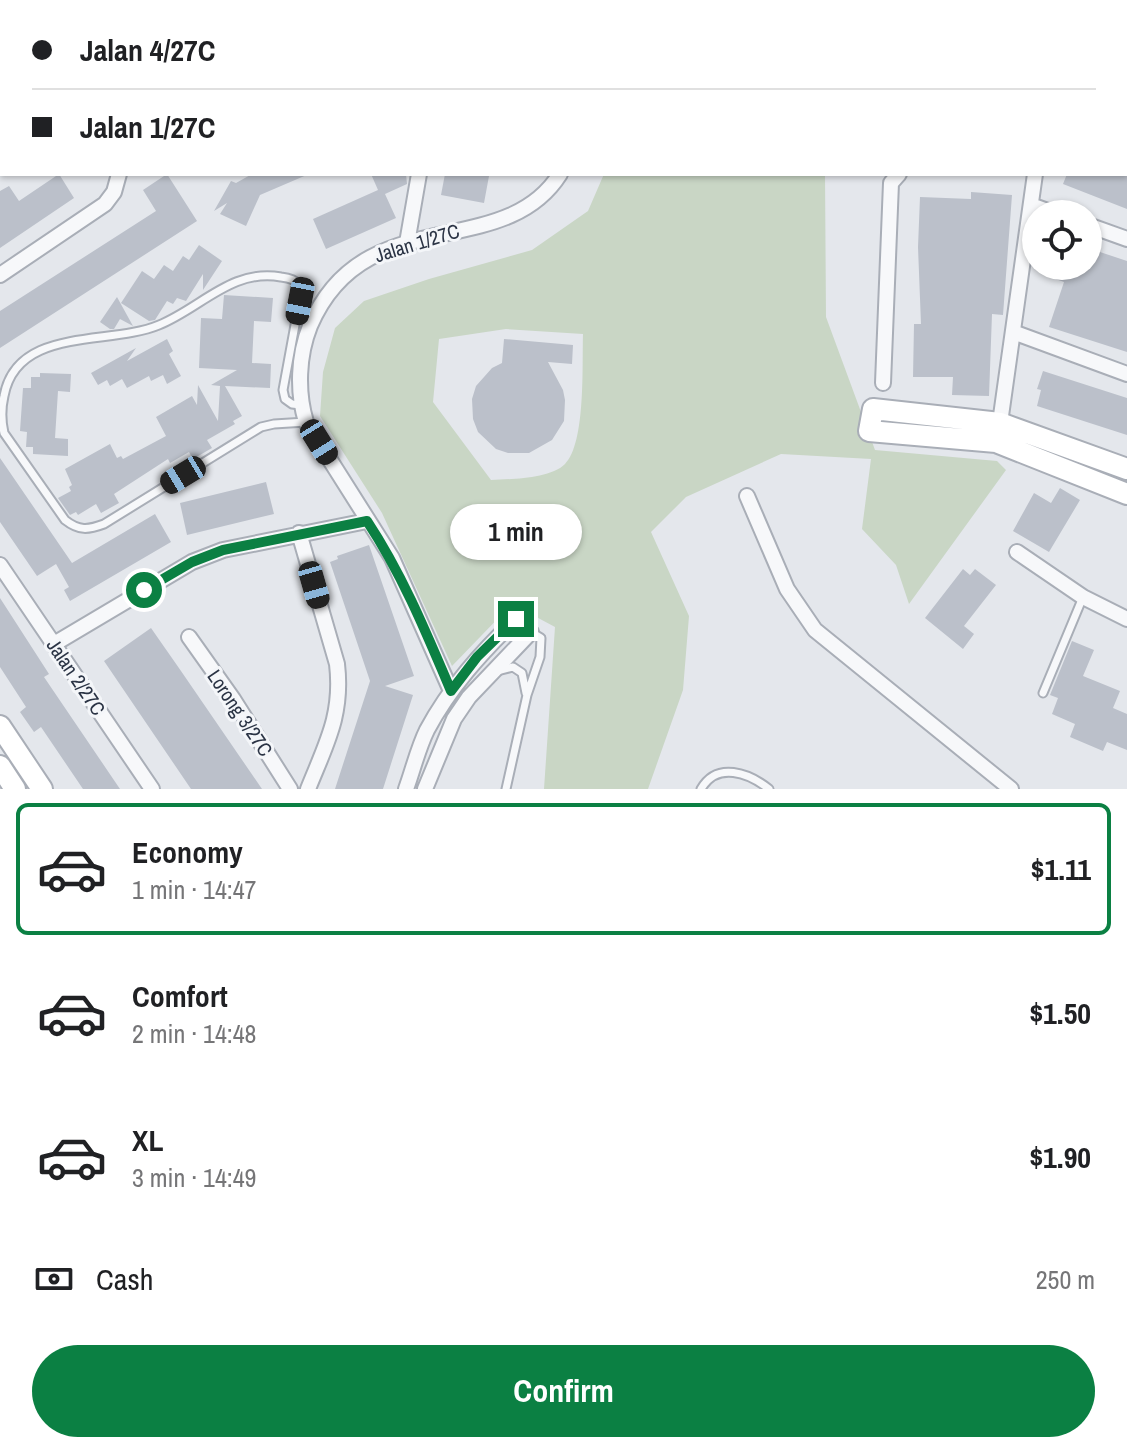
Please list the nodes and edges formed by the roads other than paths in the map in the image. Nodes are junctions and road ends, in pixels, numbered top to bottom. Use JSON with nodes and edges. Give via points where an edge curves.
{"nodes":[{"id":1,"x":118,"y":176,"type":"edge"},
{"id":2,"x":419,"y":176,"type":"edge"},
{"id":3,"x":558,"y":176,"type":"edge"},
{"id":4,"x":897,"y":176,"type":"edge"},
{"id":5,"x":1035,"y":176,"type":"edge"},
{"id":6,"x":1032,"y":200,"type":"edge"},
{"id":7,"x":1102,"y":230,"type":"edge"},
{"id":8,"x":1127,"y":239,"type":"edge"},
{"id":9,"x":407,"y":243,"type":"junction"},
{"id":10,"x":1022,"y":268,"type":"edge"},
{"id":11,"x":0,"y":275,"type":"edge"},
{"id":12,"x":1013,"y":332,"type":"junction"},
{"id":13,"x":1127,"y":374,"type":"edge"},
{"id":14,"x":883,"y":383,"type":"dead end"},
{"id":15,"x":301,"y":405,"type":"junction"},
{"id":16,"x":306,"y":422,"type":"junction"},
{"id":17,"x":998,"y":433,"type":"junction"},
{"id":18,"x":1127,"y":469,"type":"edge"},
{"id":19,"x":1127,"y":494,"type":"edge"},
{"id":20,"x":747,"y":496,"type":"dead end"},
{"id":21,"x":367,"y":521,"type":"junction"},
{"id":22,"x":299,"y":533,"type":"junction"},
{"id":23,"x":1017,"y":552,"type":"dead end"},
{"id":24,"x":0,"y":565,"type":"edge"},
{"id":25,"x":1083,"y":597,"type":"junction"},
{"id":26,"x":1127,"y":619,"type":"edge"},
{"id":27,"x":531,"y":632,"type":"junction"},
{"id":28,"x":189,"y":637,"type":"dead end"},
{"id":29,"x":54,"y":644,"type":"junction"},
{"id":30,"x":496,"y":671,"type":"junction"},
{"id":31,"x":451,"y":691,"type":"junction"},
{"id":32,"x":1043,"y":693,"type":"dead end"},
{"id":33,"x":527,"y":695,"type":"junction"},
{"id":34,"x":0,"y":726,"type":"edge"},
{"id":35,"x":0,"y":766,"type":"edge"},
{"id":36,"x":15,"y":789,"type":"edge"},
{"id":37,"x":42,"y":789,"type":"edge"},
{"id":38,"x":152,"y":789,"type":"edge"},
{"id":39,"x":290,"y":789,"type":"edge"},
{"id":40,"x":308,"y":789,"type":"edge"},
{"id":41,"x":406,"y":789,"type":"edge"},
{"id":42,"x":425,"y":789,"type":"edge"},
{"id":43,"x":506,"y":789,"type":"edge"},
{"id":44,"x":701,"y":789,"type":"edge"},
{"id":45,"x":769,"y":789,"type":"edge"},
{"id":46,"x":1011,"y":789,"type":"edge"}],
"edges":[{"from":1,"to":11,"type":"street","via":[[105,204]]},
{"from":2,"to":9,"type":"street"},
{"from":3,"to":9,"type":"street","name":"Jalan 1/27C","via":[[547,191],[506,217]]},
{"from":4,"to":14,"type":"street","via":[[891,183]]},
{"from":5,"to":6,"type":"street"},
{"from":7,"to":8,"type":"street"},
{"from":9,"to":15,"type":"street","name":"Jalan 1/27C","via":[[359,262],[330,292],[308,332]]},
{"from":10,"to":12,"type":"street"},
{"from":12,"to":13,"type":"street"},
{"from":12,"to":17,"type":"street"},
{"from":15,"to":16,"type":"street","name":"Jalan 1/27C"},
{"from":15,"to":16,"type":"lane","via":[[285,399],[283,390],[302,287],[292,279],[263,275],[232,282],[151,329],[78,339],[23,361],[10,374],[1,415],[4,433],[65,520],[89,530],[261,427]]},
{"from":16,"to":21,"type":"street","name":"Jalan 1/27C"},
{"from":17,"to":17,"type":"street","via":[[869,431],[873,409]]},
{"from":17,"to":18,"type":"street"},
{"from":17,"to":19,"type":"street"},
{"from":20,"to":46,"type":"street","via":[[787,589],[815,630]]},
{"from":21,"to":22,"type":"street"},
{"from":21,"to":31,"type":"street","name":"Jalan 1/27C","via":[[407,588]]},
{"from":22,"to":29,"type":"street","via":[[192,562]]},
{"from":22,"to":40,"type":"street","via":[[340,687],[334,723]]},
{"from":23,"to":25,"type":"street"},
{"from":24,"to":29,"type":"street","name":"Jalan 2/27C"},
{"from":25,"to":26,"type":"street"},
{"from":25,"to":32,"type":"lane"},
{"from":27,"to":30,"type":"street"},
{"from":27,"to":31,"type":"street","via":[[516,619]]},
{"from":27,"to":33,"type":"lane","via":[[541,638],[540,657]]},
{"from":28,"to":39,"type":"street","name":"Lorong 3/27C"},
{"from":29,"to":38,"type":"street","name":"Jalan 2/27C"},
{"from":30,"to":33,"type":"lane","via":[[513,667],[522,673]]},
{"from":30,"to":42,"type":"street","via":[[454,719]]},
{"from":31,"to":41,"type":"street","via":[[426,732]]},
{"from":33,"to":43,"type":"lane"},
{"from":34,"to":37,"type":"street"},
{"from":35,"to":36,"type":"street"},
{"from":44,"to":45,"type":"lane","via":[[714,776],[736,770]]}]}
